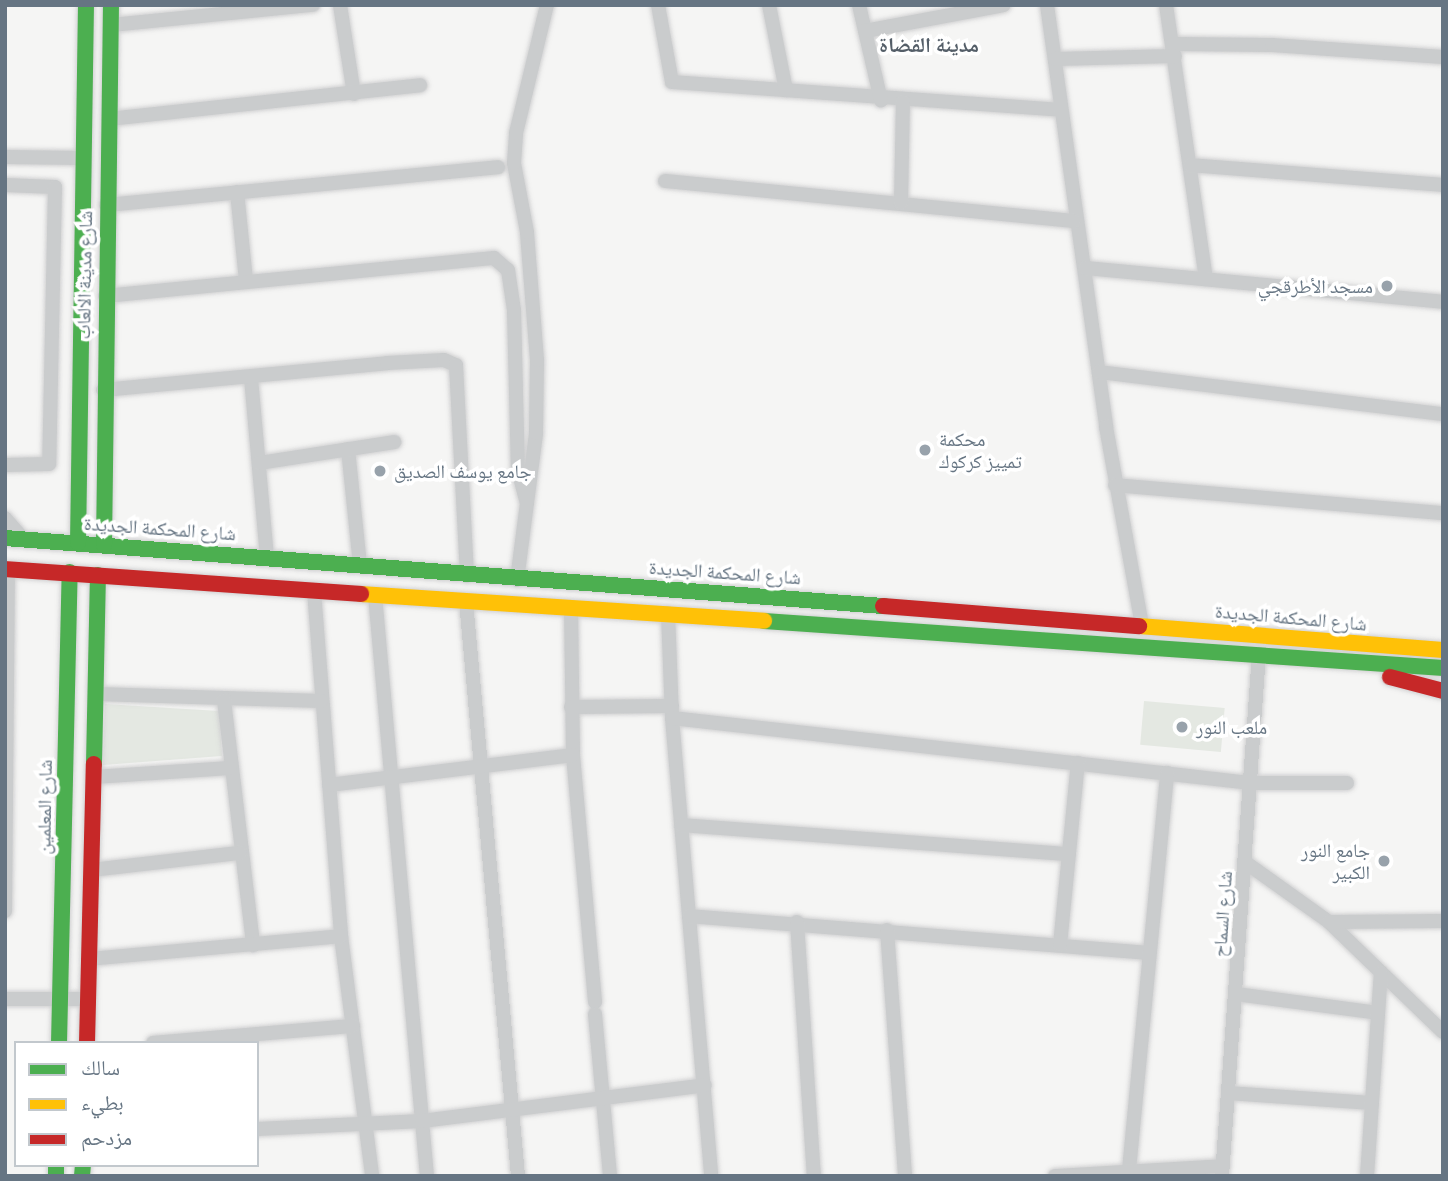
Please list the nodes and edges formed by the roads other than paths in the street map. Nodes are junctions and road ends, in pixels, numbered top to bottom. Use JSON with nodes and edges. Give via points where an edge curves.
{"nodes":[{"id":1,"x":86,"y":5,"type":"edge"},
{"id":2,"x":111,"y":5,"type":"edge"},
{"id":3,"x":313,"y":5,"type":"edge"},
{"id":4,"x":340,"y":5,"type":"edge"},
{"id":5,"x":547,"y":5,"type":"edge"},
{"id":6,"x":659,"y":5,"type":"edge"},
{"id":7,"x":769,"y":5,"type":"edge"},
{"id":8,"x":859,"y":5,"type":"edge"},
{"id":9,"x":1004,"y":5,"type":"edge"},
{"id":10,"x":1046,"y":5,"type":"edge"},
{"id":11,"x":1166,"y":5,"type":"edge"},
{"id":12,"x":245,"y":9,"type":"edge"},
{"id":13,"x":111,"y":24,"type":"junction"},
{"id":14,"x":865,"y":31,"type":"junction"},
{"id":15,"x":1174,"y":50,"type":"junction"},
{"id":16,"x":1443,"y":57,"type":"edge"},
{"id":17,"x":1055,"y":59,"type":"junction"},
{"id":18,"x":420,"y":85,"type":"dead end"},
{"id":19,"x":786,"y":90,"type":"junction"},
{"id":20,"x":354,"y":94,"type":"junction"},
{"id":21,"x":881,"y":100,"type":"junction"},
{"id":22,"x":903,"y":102,"type":"junction"},
{"id":23,"x":1062,"y":110,"type":"junction"},
{"id":24,"x":109,"y":119,"type":"junction"},
{"id":25,"x":5,"y":157,"type":"edge"},
{"id":26,"x":84,"y":158,"type":"junction"},
{"id":27,"x":1190,"y":165,"type":"junction"},
{"id":28,"x":498,"y":167,"type":"dead end"},
{"id":29,"x":665,"y":181,"type":"dead end"},
{"id":30,"x":5,"y":185,"type":"edge"},
{"id":31,"x":1443,"y":185,"type":"edge"},
{"id":32,"x":237,"y":192,"type":"junction"},
{"id":33,"x":901,"y":203,"type":"junction"},
{"id":34,"x":106,"y":205,"type":"junction"},
{"id":35,"x":1074,"y":221,"type":"junction"},
{"id":36,"x":1085,"y":268,"type":"junction"},
{"id":37,"x":1206,"y":279,"type":"junction"},
{"id":38,"x":246,"y":281,"type":"junction"},
{"id":39,"x":105,"y":296,"type":"junction"},
{"id":40,"x":1443,"y":302,"type":"edge"},
{"id":41,"x":1098,"y":372,"type":"junction"},
{"id":42,"x":251,"y":378,"type":"junction"},
{"id":43,"x":103,"y":390,"type":"junction"},
{"id":44,"x":1443,"y":414,"type":"edge"},
{"id":45,"x":394,"y":442,"type":"dead end"},
{"id":46,"x":348,"y":449,"type":"junction"},
{"id":47,"x":259,"y":463,"type":"junction"},
{"id":48,"x":5,"y":464,"type":"edge"},
{"id":49,"x":1115,"y":485,"type":"junction"},
{"id":50,"x":527,"y":503,"type":"junction"},
{"id":51,"x":1443,"y":513,"type":"edge"},
{"id":52,"x":5,"y":519,"type":"edge"},
{"id":53,"x":5,"y":538,"type":"edge"},
{"id":54,"x":23,"y":539,"type":"junction"},
{"id":55,"x":78,"y":543,"type":"junction"},
{"id":56,"x":104,"y":545,"type":"junction"},
{"id":57,"x":267,"y":558,"type":"junction"},
{"id":58,"x":360,"y":565,"type":"junction"},
{"id":59,"x":7,"y":569,"type":"edge"},
{"id":60,"x":70,"y":572,"type":"junction"},
{"id":61,"x":98,"y":575,"type":"junction"},
{"id":62,"x":467,"y":576,"type":"junction"},
{"id":63,"x":517,"y":580,"type":"junction"},
{"id":64,"x":313,"y":591,"type":"junction"},
{"id":65,"x":375,"y":595,"type":"junction"},
{"id":66,"x":466,"y":601,"type":"junction"},
{"id":67,"x":571,"y":608,"type":"junction"},
{"id":68,"x":668,"y":614,"type":"junction"},
{"id":69,"x":1142,"y":626,"type":"junction"},
{"id":70,"x":1443,"y":634,"type":"edge"},
{"id":71,"x":1360,"y":644,"type":"junction"},
{"id":72,"x":1443,"y":650,"type":"edge"},
{"id":73,"x":1259,"y":654,"type":"junction"},
{"id":74,"x":1359,"y":662,"type":"junction"},
{"id":75,"x":1443,"y":668,"type":"edge"},
{"id":76,"x":1443,"y":691,"type":"edge"},
{"id":77,"x":97,"y":694,"type":"junction"},
{"id":78,"x":224,"y":700,"type":"junction"},
{"id":79,"x":321,"y":701,"type":"junction"},
{"id":80,"x":571,"y":706,"type":"junction"},
{"id":81,"x":672,"y":712,"type":"junction"},
{"id":82,"x":573,"y":755,"type":"junction"},
{"id":83,"x":1079,"y":763,"type":"junction"},
{"id":84,"x":482,"y":766,"type":"junction"},
{"id":85,"x":230,"y":768,"type":"junction"},
{"id":86,"x":1167,"y":774,"type":"junction"},
{"id":87,"x":94,"y":776,"type":"junction"},
{"id":88,"x":390,"y":777,"type":"junction"},
{"id":89,"x":1251,"y":783,"type":"junction"},
{"id":90,"x":1347,"y":783,"type":"dead end"},
{"id":91,"x":329,"y":785,"type":"junction"},
{"id":92,"x":681,"y":825,"type":"junction"},
{"id":93,"x":240,"y":853,"type":"junction"},
{"id":94,"x":1069,"y":854,"type":"junction"},
{"id":95,"x":1245,"y":862,"type":"junction"},
{"id":96,"x":92,"y":870,"type":"junction"},
{"id":97,"x":6,"y":886,"type":"edge"},
{"id":98,"x":5,"y":911,"type":"edge"},
{"id":99,"x":689,"y":916,"type":"junction"},
{"id":100,"x":1443,"y":920,"type":"edge"},
{"id":101,"x":797,"y":922,"type":"junction"},
{"id":102,"x":1329,"y":922,"type":"junction"},
{"id":103,"x":887,"y":930,"type":"junction"},
{"id":104,"x":341,"y":936,"type":"junction"},
{"id":105,"x":253,"y":945,"type":"junction"},
{"id":106,"x":1060,"y":945,"type":"junction"},
{"id":107,"x":1150,"y":953,"type":"junction"},
{"id":108,"x":89,"y":959,"type":"junction"},
{"id":109,"x":1381,"y":972,"type":"junction"},
{"id":110,"x":1236,"y":993,"type":"junction"},
{"id":111,"x":60,"y":998,"type":"junction"},
{"id":112,"x":5,"y":999,"type":"edge"},
{"id":113,"x":89,"y":999,"type":"junction"},
{"id":114,"x":1378,"y":1013,"type":"junction"},
{"id":115,"x":353,"y":1026,"type":"junction"},
{"id":116,"x":1443,"y":1032,"type":"edge"},
{"id":117,"x":59,"y":1041,"type":"edge"},
{"id":118,"x":87,"y":1041,"type":"edge"},
{"id":119,"x":177,"y":1041,"type":"edge"},
{"id":120,"x":705,"y":1085,"type":"junction"},
{"id":121,"x":1228,"y":1093,"type":"junction"},
{"id":122,"x":602,"y":1101,"type":"junction"},
{"id":123,"x":1372,"y":1103,"type":"junction"},
{"id":124,"x":512,"y":1112,"type":"junction"},
{"id":125,"x":422,"y":1121,"type":"junction"},
{"id":126,"x":367,"y":1126,"type":"junction"},
{"id":127,"x":259,"y":1129,"type":"edge"},
{"id":128,"x":1129,"y":1170,"type":"junction"},
{"id":129,"x":1222,"y":1171,"type":"edge"},
{"id":130,"x":372,"y":1176,"type":"edge"},
{"id":131,"x":426,"y":1176,"type":"edge"},
{"id":132,"x":518,"y":1176,"type":"edge"},
{"id":133,"x":610,"y":1176,"type":"edge"},
{"id":134,"x":711,"y":1176,"type":"edge"},
{"id":135,"x":814,"y":1176,"type":"edge"},
{"id":136,"x":905,"y":1176,"type":"edge"},
{"id":137,"x":1055,"y":1176,"type":"edge"},
{"id":138,"x":1367,"y":1176,"type":"edge"}],
"edges":[{"from":1,"to":26,"type":"main road","name":"شارع مدينة الالعاب"},
{"from":2,"to":13,"type":"main road","name":"شارع مدينة الالعاب"},
{"from":3,"to":12,"type":"street"},
{"from":4,"to":20,"type":"street"},
{"from":5,"to":50,"type":"street","via":[[516,133],[514,163],[527,232],[537,360],[536,433]]},
{"from":6,"to":19,"type":"street","via":[[672,82]]},
{"from":7,"to":19,"type":"street"},
{"from":8,"to":14,"type":"street"},
{"from":9,"to":14,"type":"street"},
{"from":10,"to":17,"type":"street"},
{"from":11,"to":15,"type":"street"},
{"from":12,"to":13,"type":"street"},
{"from":13,"to":24,"type":"main road","name":"شارع مدينة الالعاب"},
{"from":14,"to":21,"type":"street"},
{"from":15,"to":16,"type":"street","via":[[1272,45]]},
{"from":15,"to":17,"type":"street"},
{"from":15,"to":27,"type":"street"},
{"from":17,"to":23,"type":"street"},
{"from":18,"to":20,"type":"street"},
{"from":19,"to":21,"type":"street"},
{"from":20,"to":24,"type":"street"},
{"from":21,"to":22,"type":"street"},
{"from":22,"to":23,"type":"street"},
{"from":22,"to":33,"type":"street"},
{"from":23,"to":35,"type":"street"},
{"from":24,"to":34,"type":"main road","name":"شارع مدينة الالعاب"},
{"from":25,"to":26,"type":"street"},
{"from":26,"to":55,"type":"main road","name":"شارع مدينة الالعاب"},
{"from":27,"to":31,"type":"street"},
{"from":27,"to":37,"type":"street"},
{"from":28,"to":32,"type":"street"},
{"from":29,"to":33,"type":"street"},
{"from":30,"to":48,"type":"street","via":[[55,187],[49,464]]},
{"from":32,"to":34,"type":"street"},
{"from":32,"to":38,"type":"street"},
{"from":33,"to":35,"type":"street"},
{"from":34,"to":39,"type":"main road","name":"شارع مدينة الالعاب"},
{"from":35,"to":36,"type":"street"},
{"from":36,"to":37,"type":"street"},
{"from":36,"to":41,"type":"street"},
{"from":37,"to":40,"type":"street"},
{"from":38,"to":39,"type":"street"},
{"from":38,"to":50,"type":"street","via":[[494,258],[508,270],[514,310],[518,470]]},
{"from":39,"to":43,"type":"main road","name":"شارع مدينة الالعاب"},
{"from":41,"to":44,"type":"street"},
{"from":41,"to":49,"type":"street"},
{"from":42,"to":43,"type":"street"},
{"from":42,"to":47,"type":"street"},
{"from":42,"to":62,"type":"street","via":[[444,359],[456,366]]},
{"from":43,"to":56,"type":"main road","name":"شارع مدينة الالعاب"},
{"from":45,"to":46,"type":"street"},
{"from":46,"to":47,"type":"street"},
{"from":46,"to":58,"type":"street"},
{"from":47,"to":57,"type":"street"},
{"from":49,"to":51,"type":"street"},
{"from":49,"to":69,"type":"street"},
{"from":50,"to":63,"type":"street"},
{"from":52,"to":54,"type":"street"},
{"from":53,"to":54,"type":"main road","name":"شارع المحكمة الجديدة"},
{"from":54,"to":55,"type":"main road","name":"شارع المحكمة الجديدة"},
{"from":55,"to":56,"type":"main road","name":"شارع المحكمة الجديدة"},
{"from":56,"to":57,"type":"main road","name":"شارع المحكمة الجديدة"},
{"from":57,"to":58,"type":"main road","name":"شارع المحكمة الجديدة"},
{"from":58,"to":62,"type":"main road","name":"شارع المحكمة الجديدة"},
{"from":59,"to":60,"type":"main road","name":"شارع المحكمة الجديدة"},
{"from":59,"to":97,"type":"street"},
{"from":60,"to":61,"type":"main road","name":"شارع المحكمة الجديدة"},
{"from":60,"to":111,"type":"main road","name":"شارع المعلمين"},
{"from":61,"to":64,"type":"main road","name":"شارع المحكمة الجديدة"},
{"from":61,"to":77,"type":"main road"},
{"from":62,"to":63,"type":"main road","name":"شارع المحكمة الجديدة"},
{"from":63,"to":69,"type":"main road","name":"شارع المحكمة الجديدة"},
{"from":64,"to":65,"type":"main road","name":"شارع المحكمة الجديدة"},
{"from":64,"to":79,"type":"street"},
{"from":65,"to":66,"type":"main road","name":"شارع المحكمة الجديدة"},
{"from":65,"to":88,"type":"street"},
{"from":66,"to":67,"type":"main road","name":"شارع المحكمة الجديدة"},
{"from":66,"to":84,"type":"street"},
{"from":67,"to":68,"type":"main road","name":"شارع المحكمة الجديدة"},
{"from":67,"to":80,"type":"street"},
{"from":68,"to":73,"type":"main road","name":"شارع المحكمة الجديدة"},
{"from":68,"to":81,"type":"street"},
{"from":69,"to":71,"type":"main road","name":"شارع المحكمة الجديدة"},
{"from":70,"to":71,"type":"main road"},
{"from":71,"to":72,"type":"main road","name":"شارع المحكمة الجديدة"},
{"from":73,"to":74,"type":"main road","name":"شارع المحكمة الجديدة"},
{"from":73,"to":89,"type":"street","name":"شارع السماح"},
{"from":74,"to":75,"type":"main road","name":"شارع المحكمة الجديدة"},
{"from":74,"to":76,"type":"main road","via":[[1392,678]]},
{"from":77,"to":78,"type":"street"},
{"from":77,"to":87,"type":"main road"},
{"from":78,"to":79,"type":"street"},
{"from":78,"to":85,"type":"street"},
{"from":79,"to":91,"type":"street"},
{"from":80,"to":81,"type":"street"},
{"from":80,"to":82,"type":"street"},
{"from":81,"to":83,"type":"street"},
{"from":81,"to":92,"type":"street"},
{"from":82,"to":84,"type":"street"},
{"from":82,"to":122,"type":"street"},
{"from":83,"to":86,"type":"street"},
{"from":83,"to":94,"type":"street"},
{"from":84,"to":88,"type":"street"},
{"from":84,"to":124,"type":"street"},
{"from":85,"to":87,"type":"street"},
{"from":85,"to":93,"type":"street"},
{"from":86,"to":89,"type":"street"},
{"from":86,"to":107,"type":"street"},
{"from":87,"to":96,"type":"main road"},
{"from":88,"to":91,"type":"street"},
{"from":88,"to":125,"type":"street"},
{"from":89,"to":90,"type":"street"},
{"from":89,"to":95,"type":"street","name":"شارع السماح"},
{"from":91,"to":104,"type":"street"},
{"from":92,"to":94,"type":"street"},
{"from":92,"to":99,"type":"street"},
{"from":93,"to":96,"type":"street"},
{"from":93,"to":105,"type":"street"},
{"from":94,"to":106,"type":"street"},
{"from":95,"to":102,"type":"street"},
{"from":95,"to":110,"type":"street","name":"شارع السماح"},
{"from":96,"to":108,"type":"main road"},
{"from":97,"to":98,"type":"street"},
{"from":99,"to":101,"type":"street"},
{"from":99,"to":120,"type":"street"},
{"from":100,"to":102,"type":"street"},
{"from":101,"to":103,"type":"street"},
{"from":101,"to":135,"type":"street"},
{"from":102,"to":109,"type":"street"},
{"from":103,"to":106,"type":"street"},
{"from":103,"to":136,"type":"street"},
{"from":104,"to":105,"type":"street"},
{"from":104,"to":115,"type":"street"},
{"from":105,"to":108,"type":"street"},
{"from":106,"to":107,"type":"street"},
{"from":107,"to":128,"type":"street"},
{"from":108,"to":113,"type":"main road"},
{"from":109,"to":114,"type":"street"},
{"from":109,"to":116,"type":"street"},
{"from":110,"to":114,"type":"street"},
{"from":110,"to":121,"type":"street","name":"شارع السماح"},
{"from":111,"to":112,"type":"street"},
{"from":111,"to":113,"type":"street"},
{"from":111,"to":117,"type":"main road","name":"شارع المعلمين"},
{"from":113,"to":118,"type":"main road"},
{"from":114,"to":123,"type":"street"},
{"from":115,"to":119,"type":"street"},
{"from":115,"to":126,"type":"street"},
{"from":120,"to":122,"type":"street"},
{"from":120,"to":134,"type":"street"},
{"from":121,"to":123,"type":"street"},
{"from":121,"to":129,"type":"street","name":"شارع السماح"},
{"from":122,"to":124,"type":"street"},
{"from":122,"to":133,"type":"street"},
{"from":123,"to":138,"type":"street"},
{"from":124,"to":125,"type":"street"},
{"from":124,"to":132,"type":"street"},
{"from":125,"to":126,"type":"street"},
{"from":125,"to":131,"type":"street"},
{"from":126,"to":127,"type":"street"},
{"from":126,"to":130,"type":"street"},
{"from":128,"to":129,"type":"street"},
{"from":128,"to":137,"type":"street"}]}
